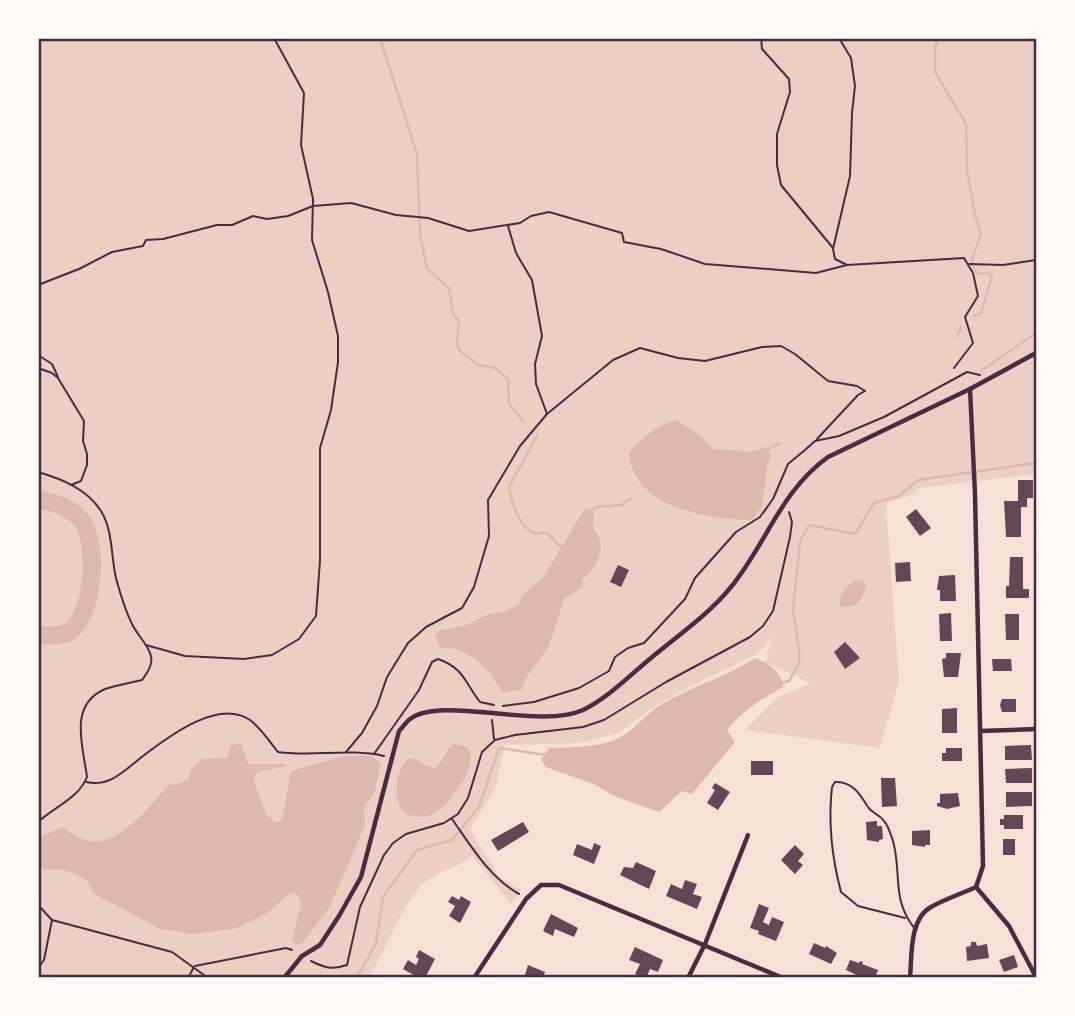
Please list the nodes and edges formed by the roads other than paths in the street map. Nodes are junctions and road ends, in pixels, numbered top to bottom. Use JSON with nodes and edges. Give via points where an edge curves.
{"nodes":[{"id":1,"x":1037,"y":353,"type":"edge"},
{"id":2,"x":970,"y":389,"type":"junction"},
{"id":3,"x":1037,"y":729,"type":"edge"},
{"id":4,"x":980,"y":730,"type":"junction"},
{"id":5,"x":748,"y":835,"type":"dead end"},
{"id":6,"x":976,"y":887,"type":"junction"},
{"id":7,"x":905,"y":918,"type":"junction"},
{"id":8,"x":915,"y":930,"type":"junction"},
{"id":9,"x":705,"y":944,"type":"junction"},
{"id":10,"x":1037,"y":977,"type":"edge"},
{"id":11,"x":284,"y":978,"type":"edge"},
{"id":12,"x":474,"y":978,"type":"edge"},
{"id":13,"x":688,"y":978,"type":"edge"},
{"id":14,"x":783,"y":978,"type":"edge"},
{"id":15,"x":910,"y":978,"type":"edge"}],
"edges":[{"from":1,"to":2,"type":"street"},
{"from":2,"to":4,"type":"street"},
{"from":2,"to":11,"type":"street","via":[[855,443],[808,471],[716,605],[611,693],[582,710],[558,717],[432,711],[411,718],[399,731],[361,877],[320,944],[302,956]]},
{"from":3,"to":4,"type":"street"},
{"from":4,"to":6,"type":"street","via":[[983,866]]},
{"from":5,"to":9,"type":"street"},
{"from":6,"to":8,"type":"street","via":[[928,908]]},
{"from":6,"to":10,"type":"street","via":[[1009,926]]},
{"from":7,"to":7,"type":"lane","via":[[893,841],[884,821],[850,785],[835,782],[830,821],[841,892],[858,906]]},
{"from":7,"to":8,"type":"lane"},
{"from":8,"to":15,"type":"street"},
{"from":9,"to":12,"type":"street","via":[[559,884],[541,885],[526,899]]},
{"from":9,"to":13,"type":"street"},
{"from":9,"to":14,"type":"street"}]}
